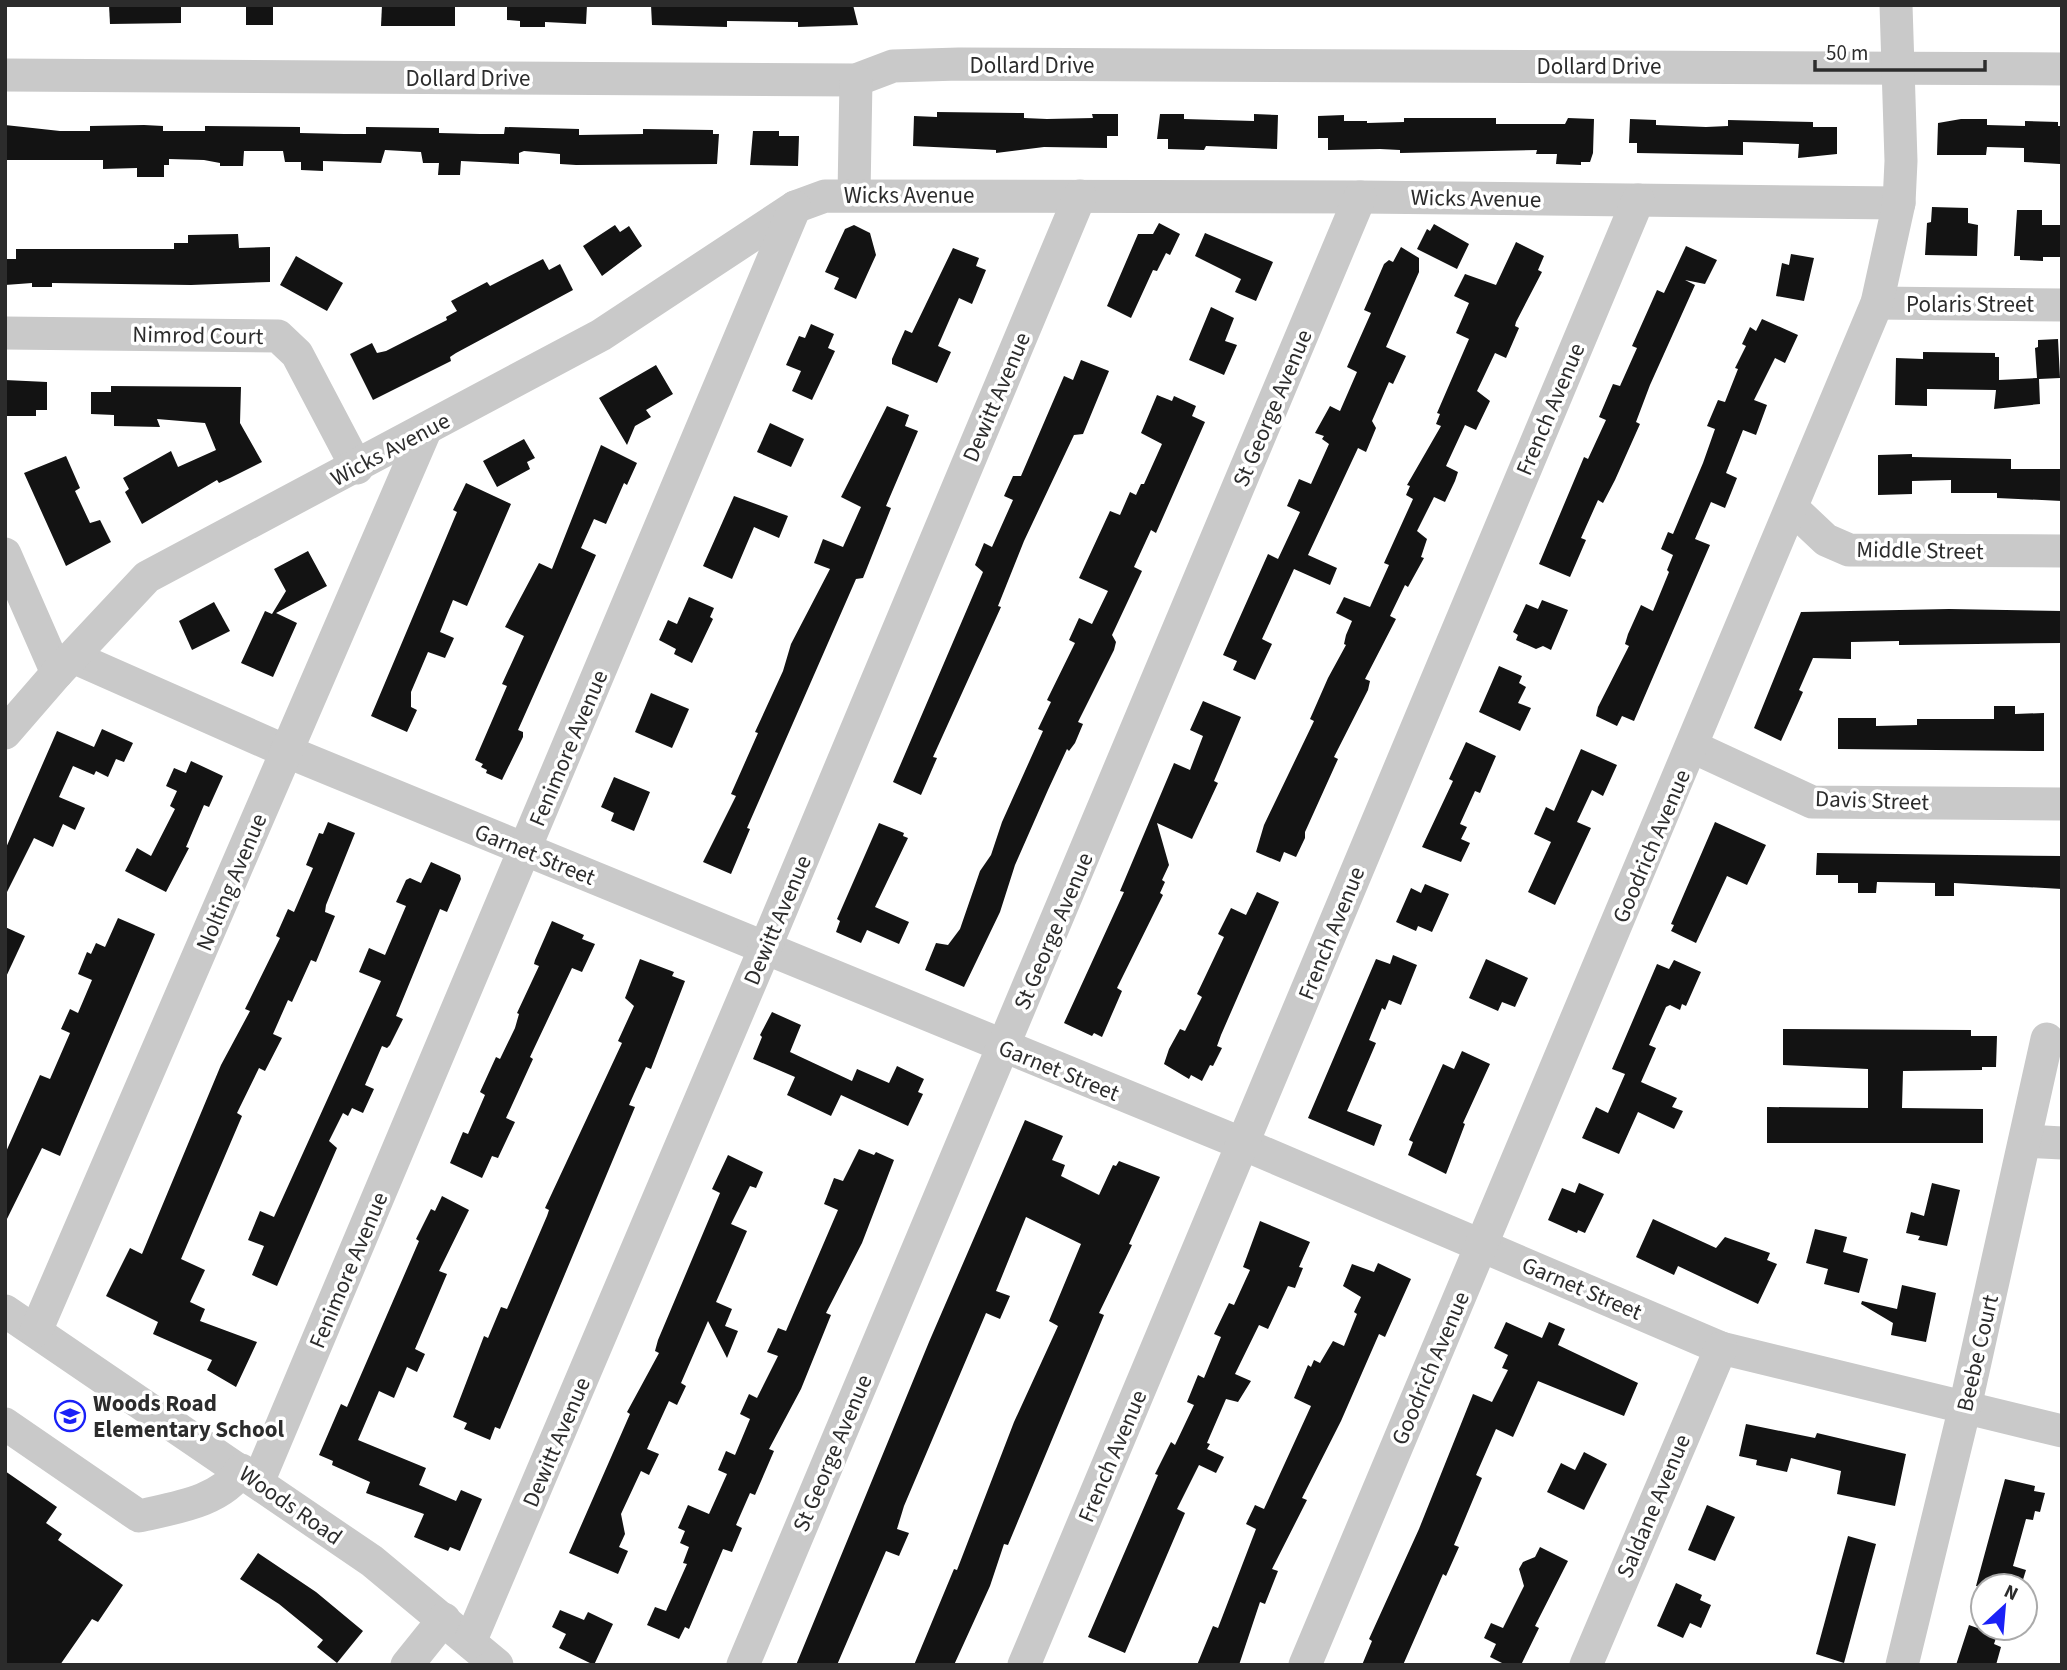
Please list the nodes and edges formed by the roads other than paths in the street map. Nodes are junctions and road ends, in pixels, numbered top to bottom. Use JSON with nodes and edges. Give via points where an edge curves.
{"nodes":[{"id":1,"x":1896,"y":5,"type":"edge"},
{"id":2,"x":1899,"y":67,"type":"junction"},
{"id":3,"x":2062,"y":69,"type":"edge"},
{"id":4,"x":5,"y":75,"type":"edge"},
{"id":5,"x":856,"y":80,"type":"junction"},
{"id":6,"x":854,"y":194,"type":"junction"},
{"id":7,"x":1080,"y":196,"type":"junction"},
{"id":8,"x":1360,"y":197,"type":"junction"},
{"id":9,"x":1637,"y":200,"type":"junction"},
{"id":10,"x":1899,"y":203,"type":"junction"},
{"id":11,"x":795,"y":207,"type":"junction"},
{"id":12,"x":1877,"y":303,"type":"junction"},
{"id":13,"x":2062,"y":305,"type":"edge"},
{"id":14,"x":5,"y":333,"type":"edge"},
{"id":15,"x":425,"y":431,"type":"junction"},
{"id":16,"x":357,"y":468,"type":"junction"},
{"id":17,"x":1792,"y":508,"type":"junction"},
{"id":18,"x":2062,"y":551,"type":"edge"},
{"id":19,"x":5,"y":554,"type":"edge"},
{"id":20,"x":65,"y":665,"type":"junction"},
{"id":21,"x":5,"y":733,"type":"edge"},
{"id":22,"x":1693,"y":747,"type":"junction"},
{"id":23,"x":288,"y":752,"type":"junction"},
{"id":24,"x":2062,"y":804,"type":"edge"},
{"id":25,"x":526,"y":850,"type":"junction"},
{"id":26,"x":765,"y":948,"type":"junction"},
{"id":27,"x":2046,"y":1040,"type":"dead end"},
{"id":28,"x":1004,"y":1048,"type":"junction"},
{"id":29,"x":2025,"y":1141,"type":"junction"},
{"id":30,"x":2062,"y":1143,"type":"edge"},
{"id":31,"x":1243,"y":1144,"type":"junction"},
{"id":32,"x":1481,"y":1245,"type":"junction"},
{"id":33,"x":5,"y":1311,"type":"edge"},
{"id":34,"x":36,"y":1331,"type":"junction"},
{"id":35,"x":1721,"y":1348,"type":"junction"},
{"id":36,"x":1965,"y":1408,"type":"junction"},
{"id":37,"x":5,"y":1424,"type":"edge"},
{"id":38,"x":2062,"y":1431,"type":"edge"},
{"id":39,"x":249,"y":1476,"type":"junction"},
{"id":40,"x":444,"y":1619,"type":"junction"},
{"id":41,"x":470,"y":1642,"type":"junction"},
{"id":42,"x":407,"y":1665,"type":"edge"},
{"id":43,"x":497,"y":1665,"type":"edge"},
{"id":44,"x":743,"y":1665,"type":"edge"},
{"id":45,"x":1024,"y":1665,"type":"edge"},
{"id":46,"x":1305,"y":1665,"type":"edge"},
{"id":47,"x":1586,"y":1665,"type":"edge"},
{"id":48,"x":1902,"y":1665,"type":"edge"}],
"edges":[{"from":1,"to":2,"type":"street","name":"Goodrich Avenue"},
{"from":2,"to":3,"type":"street","name":"Dollard Drive"},
{"from":2,"to":5,"type":"street","name":"Dollard Drive","via":[[959,64],[893,66]]},
{"from":2,"to":10,"type":"street","name":"Goodrich Avenue"},
{"from":4,"to":5,"type":"street","name":"Dollard Drive"},
{"from":5,"to":6,"type":"street"},
{"from":6,"to":7,"type":"street","name":"Wicks Avenue"},
{"from":6,"to":11,"type":"street","name":"Wicks Avenue","via":[[825,196]]},
{"from":7,"to":8,"type":"street","name":"Wicks Avenue"},
{"from":7,"to":26,"type":"street","name":"Dewitt Avenue"},
{"from":8,"to":9,"type":"street","name":"Wicks Avenue"},
{"from":8,"to":28,"type":"street","name":"St George Avenue"},
{"from":9,"to":10,"type":"street","name":"Wicks Avenue"},
{"from":9,"to":31,"type":"street","name":"French Avenue"},
{"from":10,"to":12,"type":"street","name":"Goodrich Avenue"},
{"from":11,"to":15,"type":"street","name":"Wicks Avenue","via":[[601,335]]},
{"from":11,"to":25,"type":"street","name":"Fenimore Avenue"},
{"from":12,"to":13,"type":"street","name":"Polaris Street"},
{"from":12,"to":17,"type":"street","name":"Goodrich Avenue"},
{"from":14,"to":16,"type":"street","name":"Nimrod Court","via":[[278,336],[297,354]]},
{"from":15,"to":16,"type":"street","name":"Wicks Avenue"},
{"from":15,"to":23,"type":"street","name":"Nolting Avenue"},
{"from":16,"to":20,"type":"street","name":"Wicks Avenue","via":[[147,577]]},
{"from":17,"to":18,"type":"street","name":"Middle Street","via":[[1826,540],[1849,550]]},
{"from":17,"to":22,"type":"street","name":"Goodrich Avenue"},
{"from":19,"to":20,"type":"street"},
{"from":20,"to":21,"type":"street","name":"Wicks Avenue"},
{"from":20,"to":23,"type":"street","name":"Garnet Street"},
{"from":22,"to":24,"type":"street","name":"Davis Street","via":[[1812,802]]},
{"from":22,"to":32,"type":"street","name":"Goodrich Avenue"},
{"from":23,"to":25,"type":"street","name":"Garnet Street"},
{"from":23,"to":34,"type":"street","name":"Nolting Avenue"},
{"from":25,"to":26,"type":"street","name":"Garnet Street"},
{"from":25,"to":39,"type":"street","name":"Fenimore Avenue"},
{"from":26,"to":28,"type":"street","name":"Garnet Street"},
{"from":26,"to":41,"type":"street","name":"Dewitt Avenue"},
{"from":27,"to":29,"type":"street","name":"Beebe Court"},
{"from":28,"to":31,"type":"street","name":"Garnet Street"},
{"from":28,"to":44,"type":"street","name":"St George Avenue"},
{"from":29,"to":30,"type":"street"},
{"from":29,"to":36,"type":"street","name":"Beebe Court"},
{"from":31,"to":32,"type":"street","name":"Garnet Street"},
{"from":31,"to":45,"type":"street","name":"French Avenue"},
{"from":32,"to":35,"type":"street","name":"Garnet Street"},
{"from":32,"to":46,"type":"street","name":"Goodrich Avenue"},
{"from":33,"to":34,"type":"street","name":"Woods Road"},
{"from":34,"to":39,"type":"street","name":"Woods Road"},
{"from":35,"to":36,"type":"street","name":"Garnet Street"},
{"from":35,"to":47,"type":"street","name":"Saldane Avenue"},
{"from":36,"to":38,"type":"street","name":"Garnet Street"},
{"from":36,"to":48,"type":"street","name":"Beebe Court"},
{"from":37,"to":39,"type":"street","via":[[139,1516],[184,1505]]},
{"from":39,"to":40,"type":"street","name":"Woods Road","via":[[372,1561]]},
{"from":40,"to":41,"type":"street","name":"Woods Road"},
{"from":40,"to":42,"type":"street"},
{"from":41,"to":43,"type":"street","name":"Woods Road"}]}
